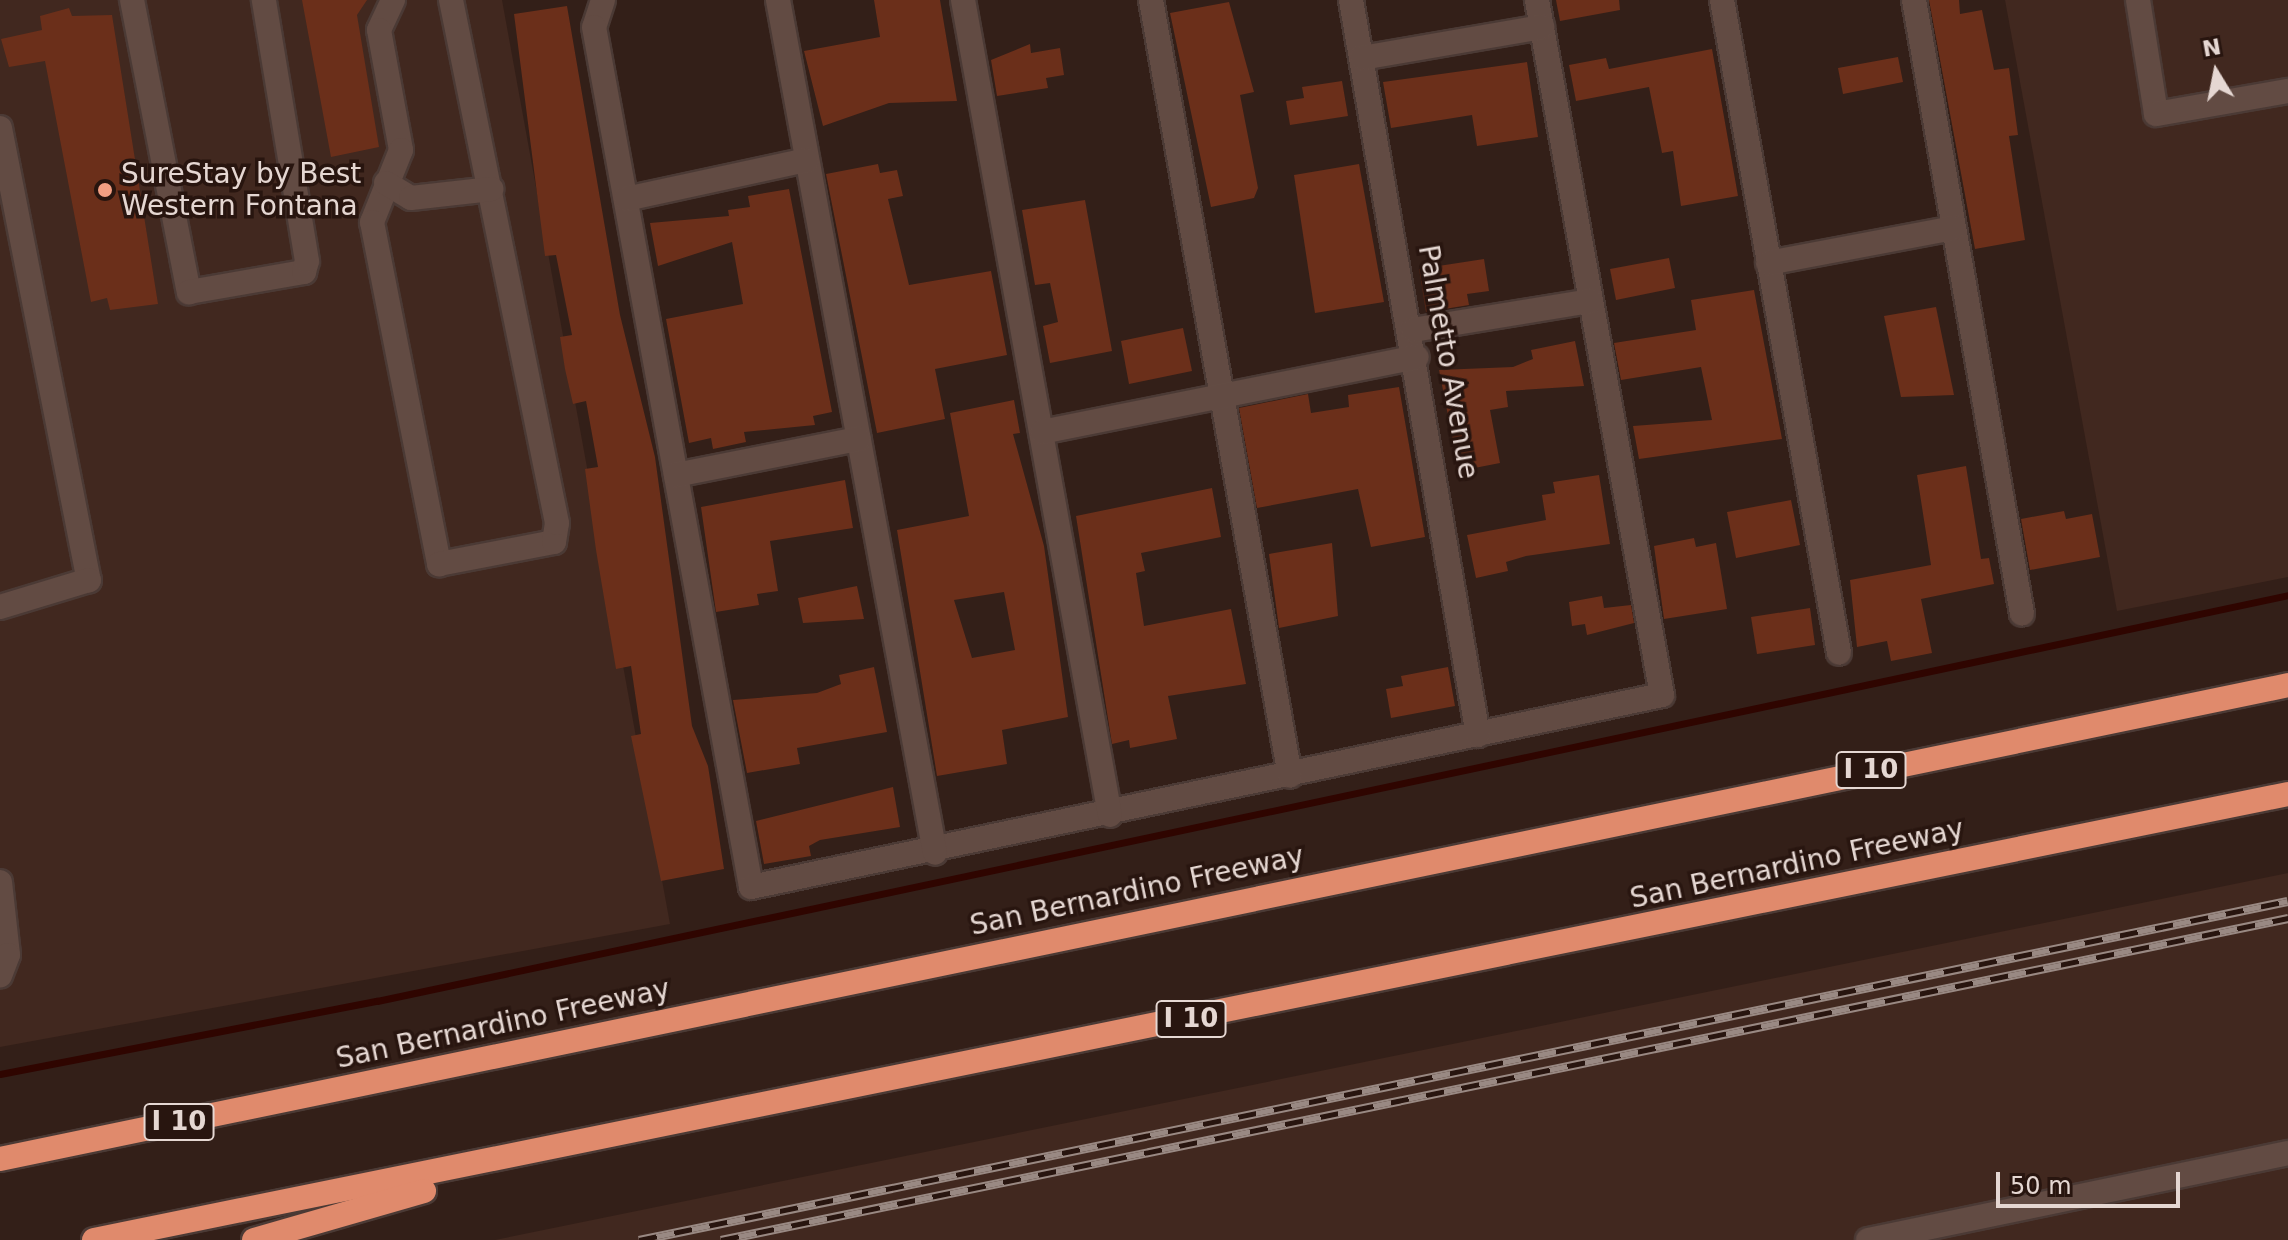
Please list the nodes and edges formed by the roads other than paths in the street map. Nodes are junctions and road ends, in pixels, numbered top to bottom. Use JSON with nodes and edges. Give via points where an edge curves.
{"nodes":[{"id":1,"x":132,"y":0,"type":"edge"},
{"id":2,"x":264,"y":0,"type":"edge"},
{"id":3,"x":393,"y":0,"type":"edge"},
{"id":4,"x":451,"y":0,"type":"edge"},
{"id":5,"x":603,"y":0,"type":"edge"},
{"id":6,"x":778,"y":0,"type":"edge"},
{"id":7,"x":963,"y":0,"type":"edge"},
{"id":8,"x":1151,"y":0,"type":"edge"},
{"id":9,"x":1351,"y":0,"type":"edge"},
{"id":10,"x":1537,"y":0,"type":"edge"},
{"id":11,"x":1722,"y":0,"type":"edge"},
{"id":12,"x":1914,"y":0,"type":"edge"},
{"id":13,"x":2138,"y":0,"type":"edge"},
{"id":14,"x":1542,"y":27,"type":"junction"},
{"id":15,"x":1362,"y":58,"type":"junction"},
{"id":16,"x":2288,"y":91,"type":"edge"},
{"id":17,"x":0,"y":128,"type":"edge"},
{"id":18,"x":807,"y":160,"type":"junction"},
{"id":19,"x":386,"y":183,"type":"junction"},
{"id":20,"x":491,"y":189,"type":"junction"},
{"id":21,"x":626,"y":199,"type":"junction"},
{"id":22,"x":1954,"y":228,"type":"junction"},
{"id":23,"x":1768,"y":263,"type":"junction"},
{"id":24,"x":1591,"y":301,"type":"junction"},
{"id":25,"x":1413,"y":330,"type":"junction"},
{"id":26,"x":1417,"y":357,"type":"junction"},
{"id":27,"x":1222,"y":396,"type":"junction"},
{"id":28,"x":1042,"y":432,"type":"junction"},
{"id":29,"x":858,"y":439,"type":"junction"},
{"id":30,"x":676,"y":475,"type":"junction"},
{"id":31,"x":0,"y":607,"type":"edge"},
{"id":32,"x":2022,"y":614,"type":"dead end"},
{"id":33,"x":1839,"y":653,"type":"dead end"},
{"id":34,"x":2288,"y":685,"type":"edge"},
{"id":35,"x":1478,"y":735,"type":"junction"},
{"id":36,"x":1290,"y":776,"type":"junction"},
{"id":37,"x":2288,"y":794,"type":"edge"},
{"id":38,"x":1110,"y":815,"type":"junction"},
{"id":39,"x":935,"y":853,"type":"junction"},
{"id":40,"x":0,"y":882,"type":"edge"},
{"id":41,"x":0,"y":976,"type":"edge"},
{"id":42,"x":600,"y":1140,"type":"junction"},
{"id":43,"x":2288,"y":1153,"type":"edge"},
{"id":44,"x":8,"y":1156,"type":"edge"},
{"id":45,"x":94,"y":1240,"type":"edge"},
{"id":46,"x":254,"y":1240,"type":"edge"},
{"id":47,"x":1868,"y":1240,"type":"edge"}],
"edges":[{"from":1,"to":2,"type":"lane","via":[[189,292],[304,272],[307,261]]},
{"from":3,"to":19,"type":"lane","via":[[379,30],[401,150]]},
{"from":4,"to":20,"type":"lane"},
{"from":5,"to":21,"type":"lane","via":[[594,27]]},
{"from":6,"to":18,"type":"lane"},
{"from":7,"to":28,"type":"lane"},
{"from":8,"to":27,"type":"lane"},
{"from":9,"to":15,"type":"lane","name":"Palmetto Avenue"},
{"from":10,"to":14,"type":"lane"},
{"from":11,"to":23,"type":"lane"},
{"from":12,"to":22,"type":"lane"},
{"from":13,"to":16,"type":"lane","via":[[2156,114]]},
{"from":14,"to":15,"type":"lane"},
{"from":14,"to":24,"type":"lane"},
{"from":15,"to":25,"type":"lane","name":"Palmetto Avenue"},
{"from":17,"to":31,"type":"lane","via":[[89,580]]},
{"from":18,"to":21,"type":"lane"},
{"from":18,"to":29,"type":"lane"},
{"from":19,"to":20,"type":"lane","via":[[411,198]]},
{"from":19,"to":20,"type":"lane","via":[[372,222],[439,564],[554,542],[557,523]]},
{"from":21,"to":30,"type":"lane"},
{"from":22,"to":23,"type":"lane"},
{"from":22,"to":32,"type":"lane"},
{"from":23,"to":33,"type":"lane"},
{"from":24,"to":25,"type":"lane"},
{"from":24,"to":35,"type":"lane","via":[[1662,695]]},
{"from":25,"to":26,"type":"lane","name":"Palmetto Avenue"},
{"from":26,"to":27,"type":"lane"},
{"from":26,"to":35,"type":"lane","name":"Palmetto Avenue"},
{"from":27,"to":28,"type":"lane"},
{"from":27,"to":36,"type":"lane"},
{"from":28,"to":38,"type":"lane"},
{"from":29,"to":30,"type":"lane"},
{"from":29,"to":39,"type":"lane"},
{"from":30,"to":39,"type":"lane","via":[[751,887]]},
{"from":34,"to":44,"type":"highway","name":"San Bernardino Freeway","number":"I 10"},
{"from":35,"to":36,"type":"lane"},
{"from":36,"to":38,"type":"lane"},
{"from":37,"to":42,"type":"highway","name":"San Bernardino Freeway","number":"I 10"},
{"from":38,"to":39,"type":"lane"},
{"from":40,"to":41,"type":"lane","via":[[8,955]]},
{"from":42,"to":45,"type":"highway","name":"San Bernardino Freeway","number":"I 10"},
{"from":42,"to":46,"type":"highway"},
{"from":43,"to":47,"type":"lane"}]}
